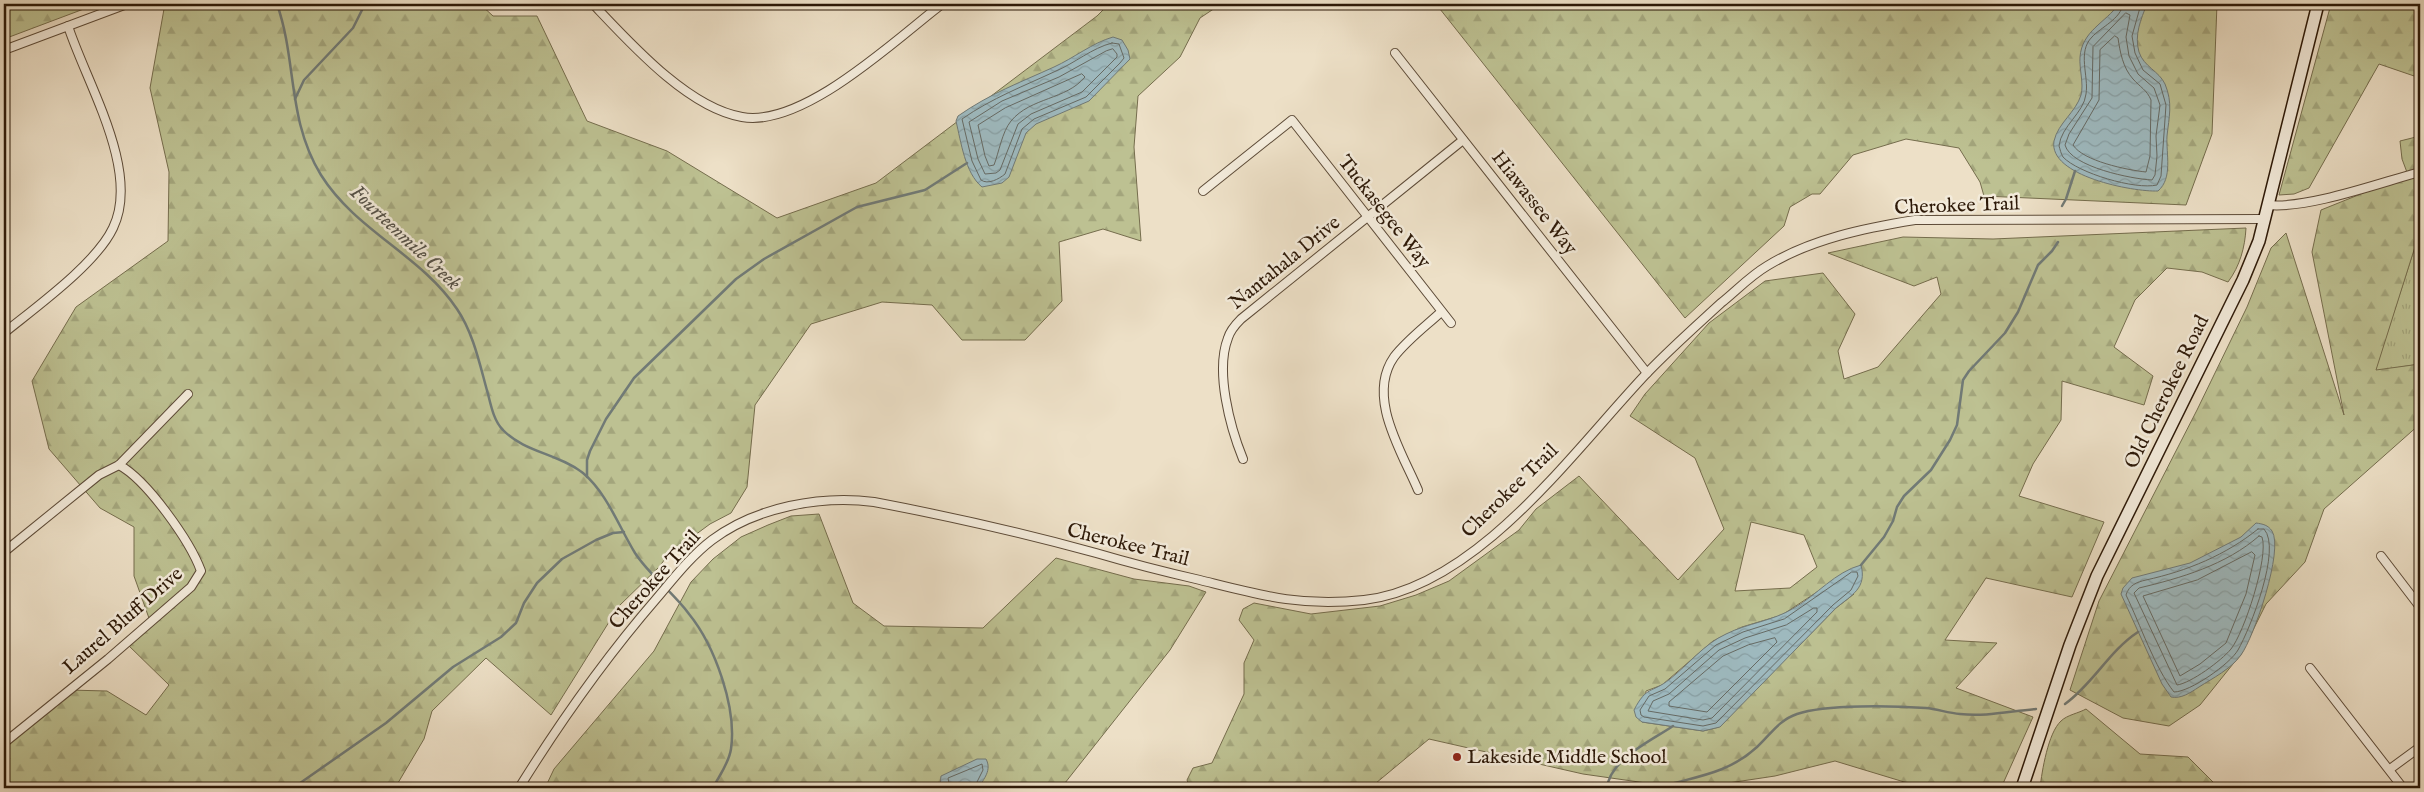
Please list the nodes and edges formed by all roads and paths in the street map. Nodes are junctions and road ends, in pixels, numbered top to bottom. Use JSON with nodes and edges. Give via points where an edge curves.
{"nodes":[{"id":1,"x":127,"y":4,"type":"edge"},
{"id":2,"x":593,"y":4,"type":"edge"},
{"id":3,"x":942,"y":4,"type":"edge"},
{"id":4,"x":2318,"y":4,"type":"edge"},
{"id":5,"x":68,"y":26,"type":"junction"},
{"id":6,"x":4,"y":50,"type":"edge"},
{"id":7,"x":1395,"y":53,"type":"dead end"},
{"id":8,"x":1464,"y":140,"type":"junction"},
{"id":9,"x":2420,"y":172,"type":"edge"},
{"id":10,"x":1204,"y":191,"type":"dead end"},
{"id":11,"x":2268,"y":205,"type":"junction"},
{"id":12,"x":1367,"y":217,"type":"junction"},
{"id":13,"x":2264,"y":219,"type":"junction"},
{"id":14,"x":1442,"y":312,"type":"junction"},
{"id":15,"x":1451,"y":323,"type":"dead end"},
{"id":16,"x":4,"y":332,"type":"edge"},
{"id":17,"x":1647,"y":373,"type":"junction"},
{"id":18,"x":188,"y":394,"type":"dead end"},
{"id":19,"x":1243,"y":459,"type":"dead end"},
{"id":20,"x":119,"y":465,"type":"junction"},
{"id":21,"x":1418,"y":490,"type":"dead end"},
{"id":22,"x":4,"y":552,"type":"edge"},
{"id":23,"x":2381,"y":556,"type":"dead end"},
{"id":24,"x":2420,"y":607,"type":"edge"},
{"id":25,"x":2310,"y":668,"type":"dead end"},
{"id":26,"x":4,"y":743,"type":"edge"},
{"id":27,"x":2420,"y":747,"type":"edge"},
{"id":28,"x":2390,"y":769,"type":"junction"},
{"id":29,"x":519,"y":788,"type":"edge"},
{"id":30,"x":2022,"y":788,"type":"edge"},
{"id":31,"x":2403,"y":788,"type":"edge"}],
"edges":[{"from":1,"to":5,"type":"street"},
{"from":2,"to":3,"type":"street","via":[[668,77],[720,111],[752,118],[791,110],[828,92]]},
{"from":4,"to":11,"type":"street","name":"Old Cherokee Road"},
{"from":5,"to":6,"type":"street"},
{"from":5,"to":16,"type":"street","via":[[118,167],[118,214],[111,232],[95,252]]},
{"from":7,"to":8,"type":"street","name":"Hiawassee Way"},
{"from":8,"to":12,"type":"street","name":"Nantahala Drive"},
{"from":8,"to":17,"type":"street","name":"Hiawassee Way"},
{"from":9,"to":11,"type":"street","via":[[2318,199],[2281,206]]},
{"from":10,"to":12,"type":"street","name":"Tuckasegee Way","via":[[1292,120]]},
{"from":11,"to":13,"type":"street","name":"Old Cherokee Road"},
{"from":12,"to":14,"type":"street","name":"Tuckasegee Way"},
{"from":12,"to":19,"type":"street","name":"Nantahala Drive","via":[[1240,318],[1228,336],[1224,350],[1224,384],[1234,435]]},
{"from":13,"to":17,"type":"street","name":"Cherokee Trail","via":[[1915,220],[1881,226],[1826,240],[1768,265],[1692,328]]},
{"from":13,"to":30,"type":"street","name":"Old Cherokee Road","via":[[2243,280],[2097,576]]},
{"from":14,"to":15,"type":"street","name":"Tuckasegee Way"},
{"from":14,"to":21,"type":"street","via":[[1394,358],[1384,387],[1389,420]]},
{"from":17,"to":29,"type":"street","name":"Cherokee Trail","via":[[1541,489],[1478,547],[1428,581],[1379,598],[1303,602],[1254,595],[906,508],[841,498],[797,504],[756,518],[713,540],[647,609],[547,742]]},
{"from":18,"to":20,"type":"street"},
{"from":20,"to":22,"type":"street","via":[[99,475]]},
{"from":20,"to":26,"type":"street","name":"Laurel Bluff Drive","via":[[132,472],[175,526],[196,556],[202,571],[191,587]]},
{"from":23,"to":24,"type":"street"},
{"from":25,"to":28,"type":"street"},
{"from":27,"to":28,"type":"street"},
{"from":28,"to":31,"type":"street"}]}
